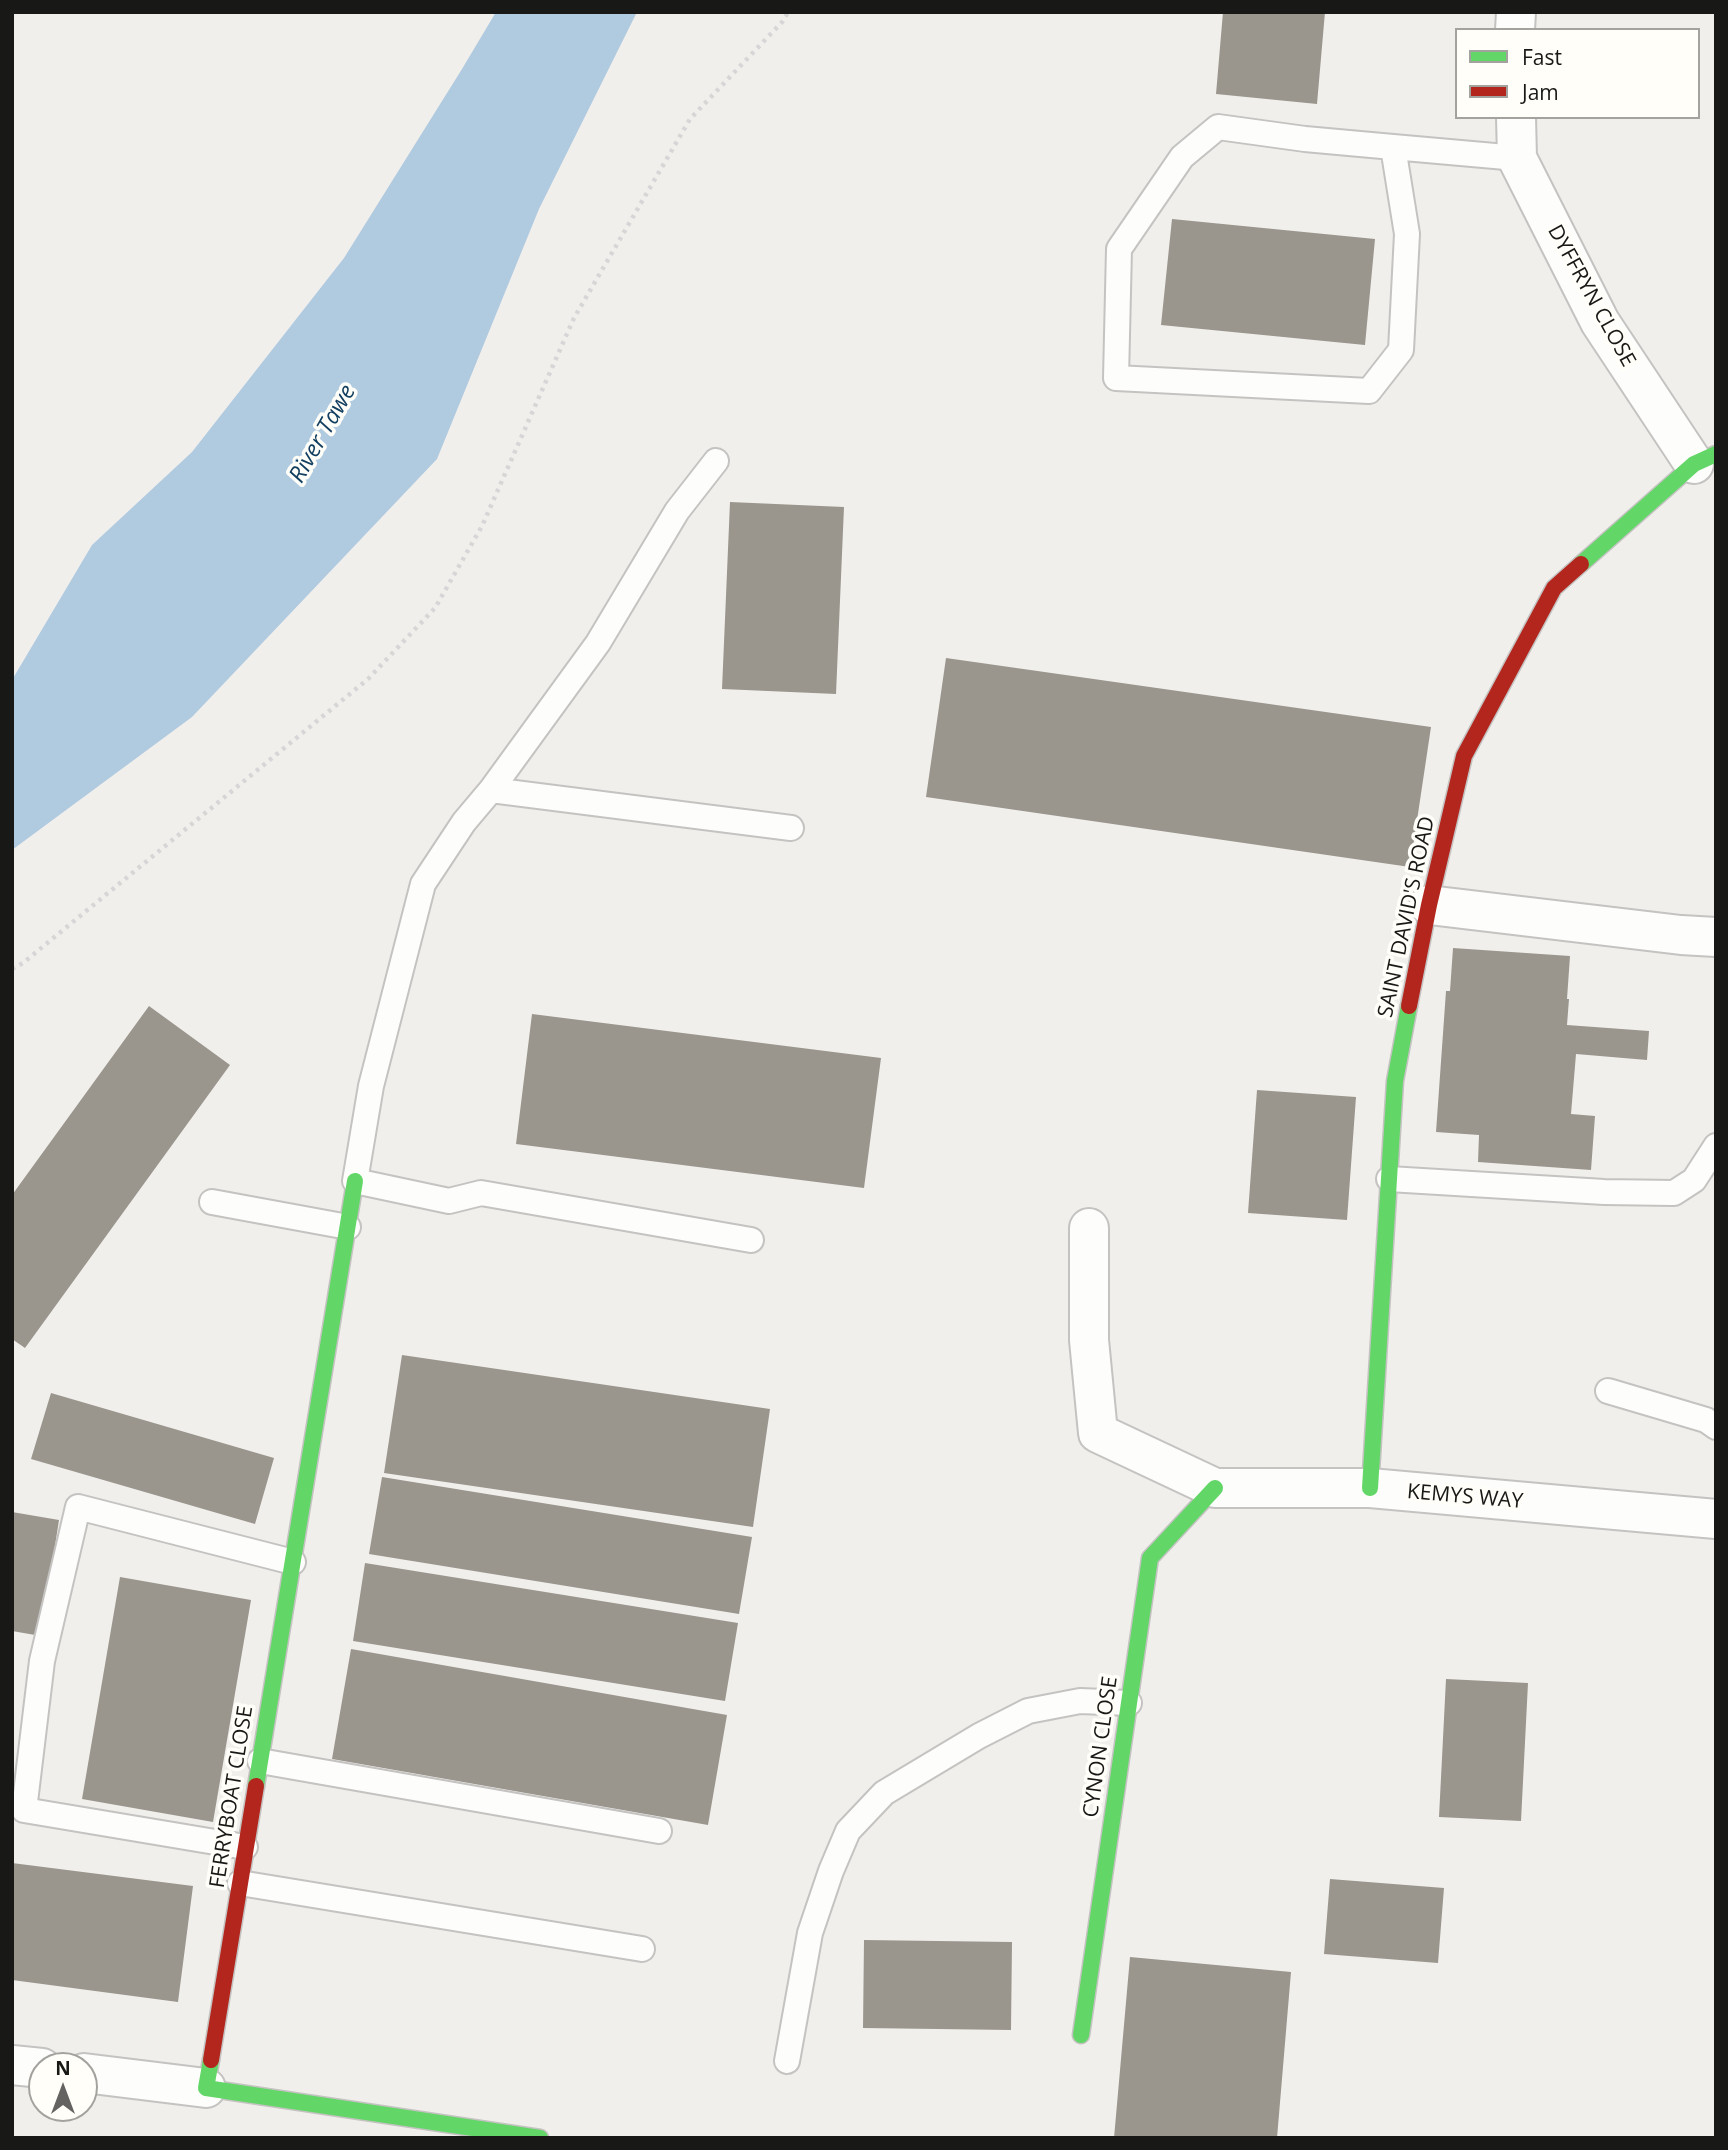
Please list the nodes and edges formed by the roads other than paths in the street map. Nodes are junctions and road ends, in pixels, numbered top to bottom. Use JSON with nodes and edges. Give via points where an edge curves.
{"nodes":[{"id":1,"x":1516,"y":119,"type":"edge"},
{"id":2,"x":1393,"y":147,"type":"junction"},
{"id":3,"x":1517,"y":158,"type":"junction"},
{"id":4,"x":1705,"y":459,"type":"edge"},
{"id":5,"x":716,"y":461,"type":"dead end"},
{"id":6,"x":491,"y":790,"type":"junction"},
{"id":7,"x":791,"y":828,"type":"dead end"},
{"id":8,"x":1429,"y":905,"type":"junction"},
{"id":9,"x":1716,"y":937,"type":"edge"},
{"id":10,"x":1716,"y":1146,"type":"edge"},
{"id":11,"x":1389,"y":1179,"type":"junction"},
{"id":12,"x":355,"y":1181,"type":"junction"},
{"id":13,"x":212,"y":1202,"type":"dead end"},
{"id":14,"x":348,"y":1227,"type":"junction"},
{"id":15,"x":1089,"y":1228,"type":"dead end"},
{"id":16,"x":751,"y":1240,"type":"dead end"},
{"id":17,"x":1608,"y":1391,"type":"dead end"},
{"id":18,"x":1716,"y":1427,"type":"edge"},
{"id":19,"x":1214,"y":1489,"type":"junction"},
{"id":20,"x":1370,"y":1489,"type":"junction"},
{"id":21,"x":1716,"y":1519,"type":"edge"},
{"id":22,"x":293,"y":1562,"type":"junction"},
{"id":23,"x":1129,"y":1703,"type":"junction"},
{"id":24,"x":260,"y":1761,"type":"junction"},
{"id":25,"x":659,"y":1831,"type":"dead end"},
{"id":26,"x":245,"y":1847,"type":"junction"},
{"id":27,"x":240,"y":1883,"type":"junction"},
{"id":28,"x":642,"y":1949,"type":"dead end"},
{"id":29,"x":1081,"y":2035,"type":"dead end"},
{"id":30,"x":787,"y":2061,"type":"dead end"},
{"id":31,"x":98,"y":2075,"type":"edge"},
{"id":32,"x":206,"y":2088,"type":"junction"},
{"id":33,"x":374,"y":2126,"type":"edge"},
{"id":34,"x":478,"y":2134,"type":"edge"},
{"id":35,"x":540,"y":2138,"type":"edge"}],
"edges":[{"from":1,"to":3,"type":"street","name":"DYFFRYN CLOSE"},
{"from":2,"to":2,"type":"lane","via":[[1407,234],[1401,350],[1369,391],[1115,378],[1119,249],[1182,157],[1218,127]]},
{"from":2,"to":3,"type":"lane"},
{"from":3,"to":4,"type":"street","name":"DYFFRYN CLOSE","via":[[1600,322]]},
{"from":4,"to":8,"type":"street","name":"SAINT DAVID'S ROAD","via":[[1554,589],[1464,756]]},
{"from":5,"to":6,"type":"lane","via":[[677,511],[598,643]]},
{"from":6,"to":7,"type":"lane"},
{"from":6,"to":12,"type":"lane","via":[[423,884],[371,1086]]},
{"from":8,"to":9,"type":"street"},
{"from":8,"to":11,"type":"street","name":"SAINT DAVID'S ROAD","via":[[1395,1081]]},
{"from":10,"to":11,"type":"lane","via":[[1694,1180],[1674,1193]]},
{"from":11,"to":20,"type":"street","name":"SAINT DAVID'S ROAD"},
{"from":12,"to":14,"type":"street","name":"FERRYBOAT CLOSE"},
{"from":12,"to":16,"type":"lane","via":[[449,1202],[481,1193]]},
{"from":13,"to":14,"type":"lane"},
{"from":14,"to":22,"type":"street","name":"FERRYBOAT CLOSE"},
{"from":15,"to":19,"type":"street","via":[[1089,1340],[1098,1433]]},
{"from":17,"to":18,"type":"lane"},
{"from":19,"to":20,"type":"street","name":"KEMYS WAY"},
{"from":19,"to":23,"type":"street","name":"CYNON CLOSE","via":[[1150,1558]]},
{"from":20,"to":21,"type":"street","name":"KEMYS WAY"},
{"from":22,"to":24,"type":"street","name":"FERRYBOAT CLOSE"},
{"from":22,"to":26,"type":"lane","via":[[78,1507],[43,1661],[24,1810]]},
{"from":23,"to":29,"type":"street","name":"CYNON CLOSE"},
{"from":23,"to":30,"type":"lane","via":[[1080,1702],[1028,1710],[884,1793],[848,1831],[831,1871],[810,1933]]},
{"from":24,"to":25,"type":"lane"},
{"from":24,"to":26,"type":"street","name":"FERRYBOAT CLOSE"},
{"from":26,"to":27,"type":"street","name":"FERRYBOAT CLOSE"},
{"from":27,"to":28,"type":"lane"},
{"from":27,"to":32,"type":"street","name":"FERRYBOAT CLOSE"},
{"from":31,"to":32,"type":"street"},
{"from":32,"to":33,"type":"street"},
{"from":33,"to":34,"type":"street"},
{"from":34,"to":35,"type":"street"}]}
